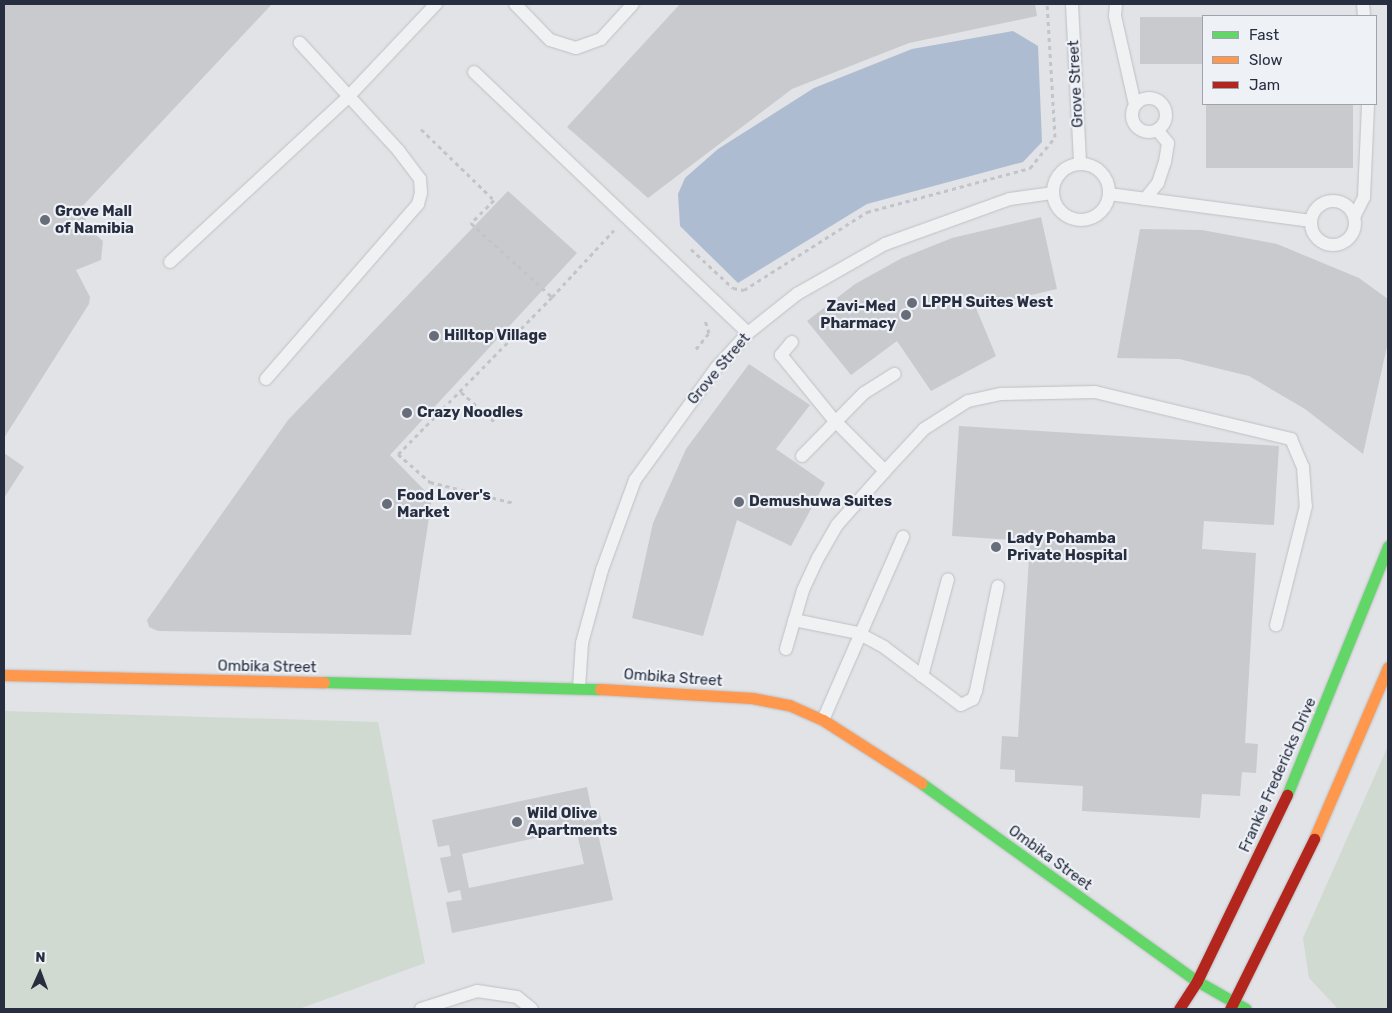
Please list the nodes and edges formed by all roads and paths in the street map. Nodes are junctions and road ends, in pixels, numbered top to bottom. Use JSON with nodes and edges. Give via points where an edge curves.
{"nodes":[{"id":1,"x":436,"y":4,"type":"edge"},
{"id":2,"x":515,"y":4,"type":"edge"},
{"id":3,"x":633,"y":4,"type":"edge"},
{"id":4,"x":1047,"y":4,"type":"edge"},
{"id":5,"x":1072,"y":4,"type":"edge"},
{"id":6,"x":1116,"y":4,"type":"edge"},
{"id":7,"x":300,"y":43,"type":"dead end"},
{"id":8,"x":474,"y":72,"type":"dead end"},
{"id":9,"x":349,"y":96,"type":"junction"},
{"id":10,"x":1135,"y":105,"type":"junction"},
{"id":11,"x":1368,"y":105,"type":"edge"},
{"id":12,"x":421,"y":129,"type":"dead end"},
{"id":13,"x":1157,"y":130,"type":"junction"},
{"id":14,"x":1080,"y":164,"type":"junction"},
{"id":15,"x":1052,"y":192,"type":"junction"},
{"id":16,"x":1109,"y":194,"type":"junction"},
{"id":17,"x":1145,"y":199,"type":"junction"},
{"id":18,"x":1354,"y":217,"type":"junction"},
{"id":19,"x":1311,"y":221,"type":"junction"},
{"id":20,"x":608,"y":222,"type":"dead end"},
{"id":21,"x":170,"y":262,"type":"dead end"},
{"id":22,"x":761,"y":277,"type":"dead end"},
{"id":23,"x":552,"y":297,"type":"junction"},
{"id":24,"x":748,"y":333,"type":"junction"},
{"id":25,"x":792,"y":342,"type":"dead end"},
{"id":26,"x":894,"y":374,"type":"dead end"},
{"id":27,"x":266,"y":380,"type":"dead end"},
{"id":28,"x":461,"y":392,"type":"junction"},
{"id":29,"x":834,"y":420,"type":"junction"},
{"id":30,"x":496,"y":423,"type":"dead end"},
{"id":31,"x":802,"y":456,"type":"dead end"},
{"id":32,"x":885,"y":471,"type":"junction"},
{"id":33,"x":514,"y":503,"type":"dead end"},
{"id":34,"x":903,"y":537,"type":"dead end"},
{"id":35,"x":1388,"y":546,"type":"edge"},
{"id":36,"x":948,"y":578,"type":"dead end"},
{"id":37,"x":998,"y":586,"type":"dead end"},
{"id":38,"x":794,"y":620,"type":"junction"},
{"id":39,"x":1276,"y":625,"type":"dead end"},
{"id":40,"x":858,"y":633,"type":"junction"},
{"id":41,"x":786,"y":649,"type":"dead end"},
{"id":42,"x":1388,"y":666,"type":"edge"},
{"id":43,"x":4,"y":675,"type":"edge"},
{"id":44,"x":922,"y":676,"type":"junction"},
{"id":45,"x":579,"y":688,"type":"junction"},
{"id":46,"x":823,"y":720,"type":"junction"},
{"id":47,"x":1197,"y":981,"type":"junction"},
{"id":48,"x":1232,"y":1006,"type":"edge"},
{"id":49,"x":421,"y":1009,"type":"edge"},
{"id":50,"x":532,"y":1009,"type":"edge"},
{"id":51,"x":1179,"y":1009,"type":"edge"},
{"id":52,"x":1246,"y":1009,"type":"edge"}],
"edges":[{"from":1,"to":9,"type":"lane"},
{"from":2,"to":3,"type":"lane","via":[[550,40],[576,48],[601,39]]},
{"from":4,"to":22,"type":"path","via":[[1054,137],[1030,168],[867,212]]},
{"from":5,"to":14,"type":"lane","name":"Grove Street"},
{"from":6,"to":10,"type":"lane","via":[[1115,16]]},
{"from":7,"to":9,"type":"lane"},
{"from":8,"to":24,"type":"lane"},
{"from":9,"to":21,"type":"lane"},
{"from":9,"to":27,"type":"lane","via":[[420,179],[418,204]]},
{"from":10,"to":13,"type":"lane","via":[[1132,112],[1136,126],[1150,132]]},
{"from":10,"to":13,"type":"lane","via":[[1148,98],[1162,104],[1166,118]]},
{"from":11,"to":18,"type":"lane","via":[[1364,197]]},
{"from":12,"to":23,"type":"path","via":[[494,200],[471,223]]},
{"from":13,"to":17,"type":"lane","via":[[1168,143],[1165,162],[1158,183]]},
{"from":14,"to":15,"type":"lane","via":[[1058,175]]},
{"from":14,"to":16,"type":"lane","via":[[1099,170],[1109,185]]},
{"from":15,"to":16,"type":"lane","via":[[1054,202],[1066,216],[1085,220],[1102,212]]},
{"from":15,"to":24,"type":"lane","name":"Grove Street","via":[[1010,199],[885,244],[783,303]]},
{"from":16,"to":17,"type":"lane"},
{"from":17,"to":19,"type":"lane"},
{"from":18,"to":19,"type":"lane","via":[[1345,205],[1330,201],[1317,208]]},
{"from":18,"to":19,"type":"lane","via":[[1350,237],[1331,245],[1314,234]]},
{"from":20,"to":23,"type":"path","via":[[615,229]]},
{"from":23,"to":28,"type":"path"},
{"from":24,"to":45,"type":"lane","name":"Grove Street","via":[[716,368],[634,480],[582,643]]},
{"from":25,"to":29,"type":"lane","via":[[776,357]]},
{"from":26,"to":29,"type":"lane","via":[[864,393]]},
{"from":28,"to":30,"type":"path"},
{"from":28,"to":33,"type":"path","via":[[398,454],[430,482]]},
{"from":29,"to":31,"type":"lane"},
{"from":29,"to":32,"type":"lane"},
{"from":32,"to":38,"type":"lane","via":[[837,525],[803,590]]},
{"from":32,"to":39,"type":"lane","via":[[931,425],[968,401],[1002,394],[1095,392],[1291,439],[1303,467],[1306,506]]},
{"from":34,"to":40,"type":"lane"},
{"from":35,"to":47,"type":"street","name":"Frankie Fredericks Drive","via":[[1301,766]]},
{"from":36,"to":44,"type":"lane"},
{"from":37,"to":44,"type":"lane","via":[[973,699],[962,705],[955,704]]},
{"from":38,"to":40,"type":"lane"},
{"from":38,"to":41,"type":"lane"},
{"from":40,"to":44,"type":"lane"},
{"from":40,"to":46,"type":"lane"},
{"from":42,"to":48,"type":"street","via":[[1331,805]]},
{"from":43,"to":45,"type":"street","name":"Ombika Street"},
{"from":45,"to":46,"type":"street","name":"Ombika Street","via":[[752,698],[789,705]]},
{"from":46,"to":47,"type":"street","name":"Ombika Street","via":[[943,798]]},
{"from":47,"to":48,"type":"street","name":"Ombika Street"},
{"from":47,"to":51,"type":"street","name":"Frankie Fredericks Drive"},
{"from":48,"to":52,"type":"street","name":"Ombika Street"},
{"from":49,"to":50,"type":"lane","via":[[477,991],[518,998]]}]}
